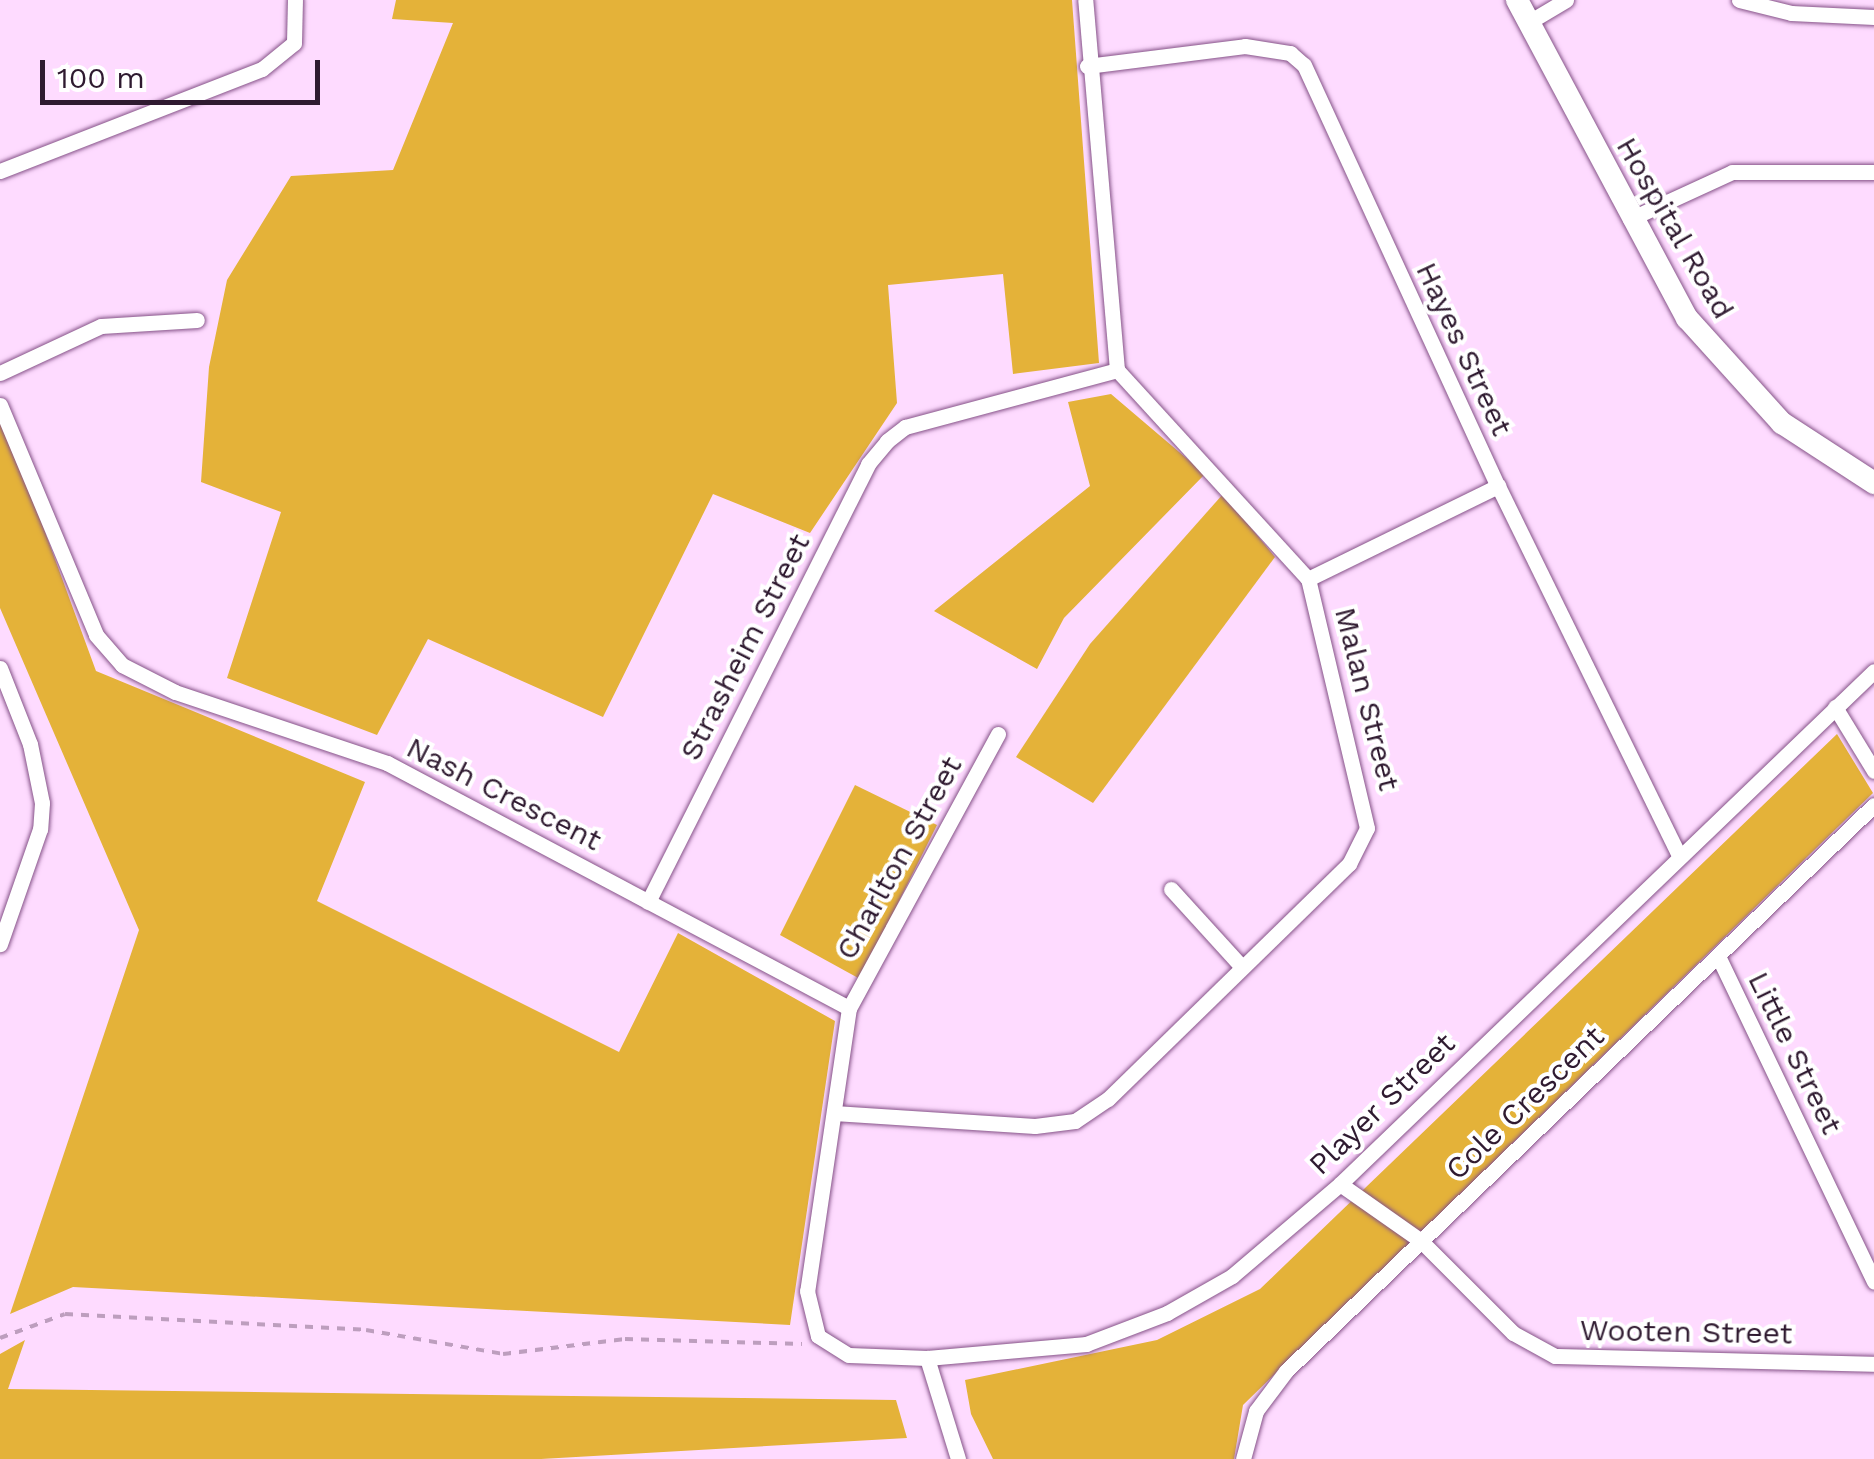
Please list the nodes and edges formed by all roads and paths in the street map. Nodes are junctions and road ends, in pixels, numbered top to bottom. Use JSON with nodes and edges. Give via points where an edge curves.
{"nodes":[{"id":1,"x":295,"y":0,"type":"edge"},
{"id":2,"x":1085,"y":0,"type":"edge"},
{"id":3,"x":1517,"y":0,"type":"edge"},
{"id":4,"x":1566,"y":0,"type":"edge"},
{"id":5,"x":1739,"y":0,"type":"edge"},
{"id":6,"x":1874,"y":17,"type":"edge"},
{"id":7,"x":1529,"y":22,"type":"junction"},
{"id":8,"x":1087,"y":66,"type":"junction"},
{"id":9,"x":0,"y":171,"type":"edge"},
{"id":10,"x":1874,"y":172,"type":"edge"},
{"id":11,"x":1630,"y":219,"type":"junction"},
{"id":12,"x":197,"y":320,"type":"dead end"},
{"id":13,"x":1118,"y":370,"type":"junction"},
{"id":14,"x":0,"y":373,"type":"edge"},
{"id":15,"x":0,"y":405,"type":"edge"},
{"id":16,"x":1874,"y":483,"type":"edge"},
{"id":17,"x":1498,"y":486,"type":"junction"},
{"id":18,"x":1308,"y":578,"type":"junction"},
{"id":19,"x":0,"y":668,"type":"edge"},
{"id":20,"x":1874,"y":670,"type":"edge"},
{"id":21,"x":1835,"y":708,"type":"junction"},
{"id":22,"x":998,"y":734,"type":"dead end"},
{"id":23,"x":1874,"y":771,"type":"edge"},
{"id":24,"x":1874,"y":805,"type":"edge"},
{"id":25,"x":1678,"y":854,"type":"junction"},
{"id":26,"x":1171,"y":889,"type":"dead end"},
{"id":27,"x":648,"y":902,"type":"junction"},
{"id":28,"x":0,"y":944,"type":"edge"},
{"id":29,"x":1718,"y":956,"type":"junction"},
{"id":30,"x":1242,"y":968,"type":"junction"},
{"id":31,"x":849,"y":1008,"type":"junction"},
{"id":32,"x":834,"y":1113,"type":"junction"},
{"id":33,"x":1340,"y":1184,"type":"junction"},
{"id":34,"x":1421,"y":1241,"type":"junction"},
{"id":35,"x":1874,"y":1282,"type":"edge"},
{"id":36,"x":0,"y":1338,"type":"edge"},
{"id":37,"x":825,"y":1344,"type":"junction"},
{"id":38,"x":926,"y":1358,"type":"junction"},
{"id":39,"x":1874,"y":1364,"type":"edge"},
{"id":40,"x":958,"y":1459,"type":"edge"},
{"id":41,"x":1243,"y":1459,"type":"edge"}],
"edges":[{"from":1,"to":9,"type":"street","via":[[294,42],[262,69]]},
{"from":2,"to":8,"type":"street"},
{"from":3,"to":7,"type":"main road","name":"Hospital Road"},
{"from":4,"to":7,"type":"street"},
{"from":5,"to":6,"type":"street","via":[[1791,13]]},
{"from":7,"to":11,"type":"main road","name":"Hospital Road"},
{"from":8,"to":13,"type":"street"},
{"from":8,"to":17,"type":"street","name":"Hayes Street","via":[[1245,46],[1290,53],[1304,65]]},
{"from":10,"to":11,"type":"street","via":[[1732,172]]},
{"from":11,"to":16,"type":"main road","name":"Hospital Road","via":[[1719,359],[1782,424]]},
{"from":12,"to":14,"type":"street","via":[[101,326]]},
{"from":13,"to":18,"type":"street","name":"Malan Street"},
{"from":13,"to":27,"type":"street","name":"Strasheim Street","via":[[905,427],[868,464]]},
{"from":15,"to":27,"type":"street","name":"Nash Crescent","via":[[96,634],[122,665],[175,692],[387,764]]},
{"from":17,"to":18,"type":"street"},
{"from":17,"to":25,"type":"street","name":"Hayes Street"},
{"from":18,"to":30,"type":"street","name":"Malan Street","via":[[1367,828],[1350,864]]},
{"from":19,"to":28,"type":"street","via":[[30,744],[42,803],[40,829]]},
{"from":20,"to":21,"type":"street","name":"Player Street"},
{"from":21,"to":23,"type":"street"},
{"from":21,"to":25,"type":"street","name":"Player Street"},
{"from":22,"to":31,"type":"street","name":"Charlton Street"},
{"from":24,"to":29,"type":"street","name":"Cole Crescent"},
{"from":25,"to":33,"type":"street","name":"Player Street"},
{"from":26,"to":30,"type":"street"},
{"from":27,"to":31,"type":"street","name":"Nash Crescent"},
{"from":29,"to":34,"type":"street","name":"Cole Crescent"},
{"from":29,"to":35,"type":"street","name":"Little Street"},
{"from":30,"to":32,"type":"street","name":"Malan Street","via":[[1108,1099],[1075,1121],[1035,1126]]},
{"from":31,"to":32,"type":"street"},
{"from":32,"to":37,"type":"street","via":[[808,1291],[810,1319]]},
{"from":33,"to":34,"type":"street","name":"Wooten Street"},
{"from":33,"to":38,"type":"street","name":"Player Street","via":[[1232,1276],[1167,1313],[1086,1344]]},
{"from":34,"to":39,"type":"street","name":"Wooten Street","via":[[1514,1332],[1555,1356]]},
{"from":34,"to":41,"type":"street","name":"Cole Crescent","via":[[1272,1387],[1251,1424]]},
{"from":36,"to":37,"type":"path","via":[[65,1314],[366,1330],[503,1354],[625,1339]]},
{"from":37,"to":38,"type":"street","name":"Player Street","via":[[864,1358]]},
{"from":38,"to":40,"type":"street"}]}
